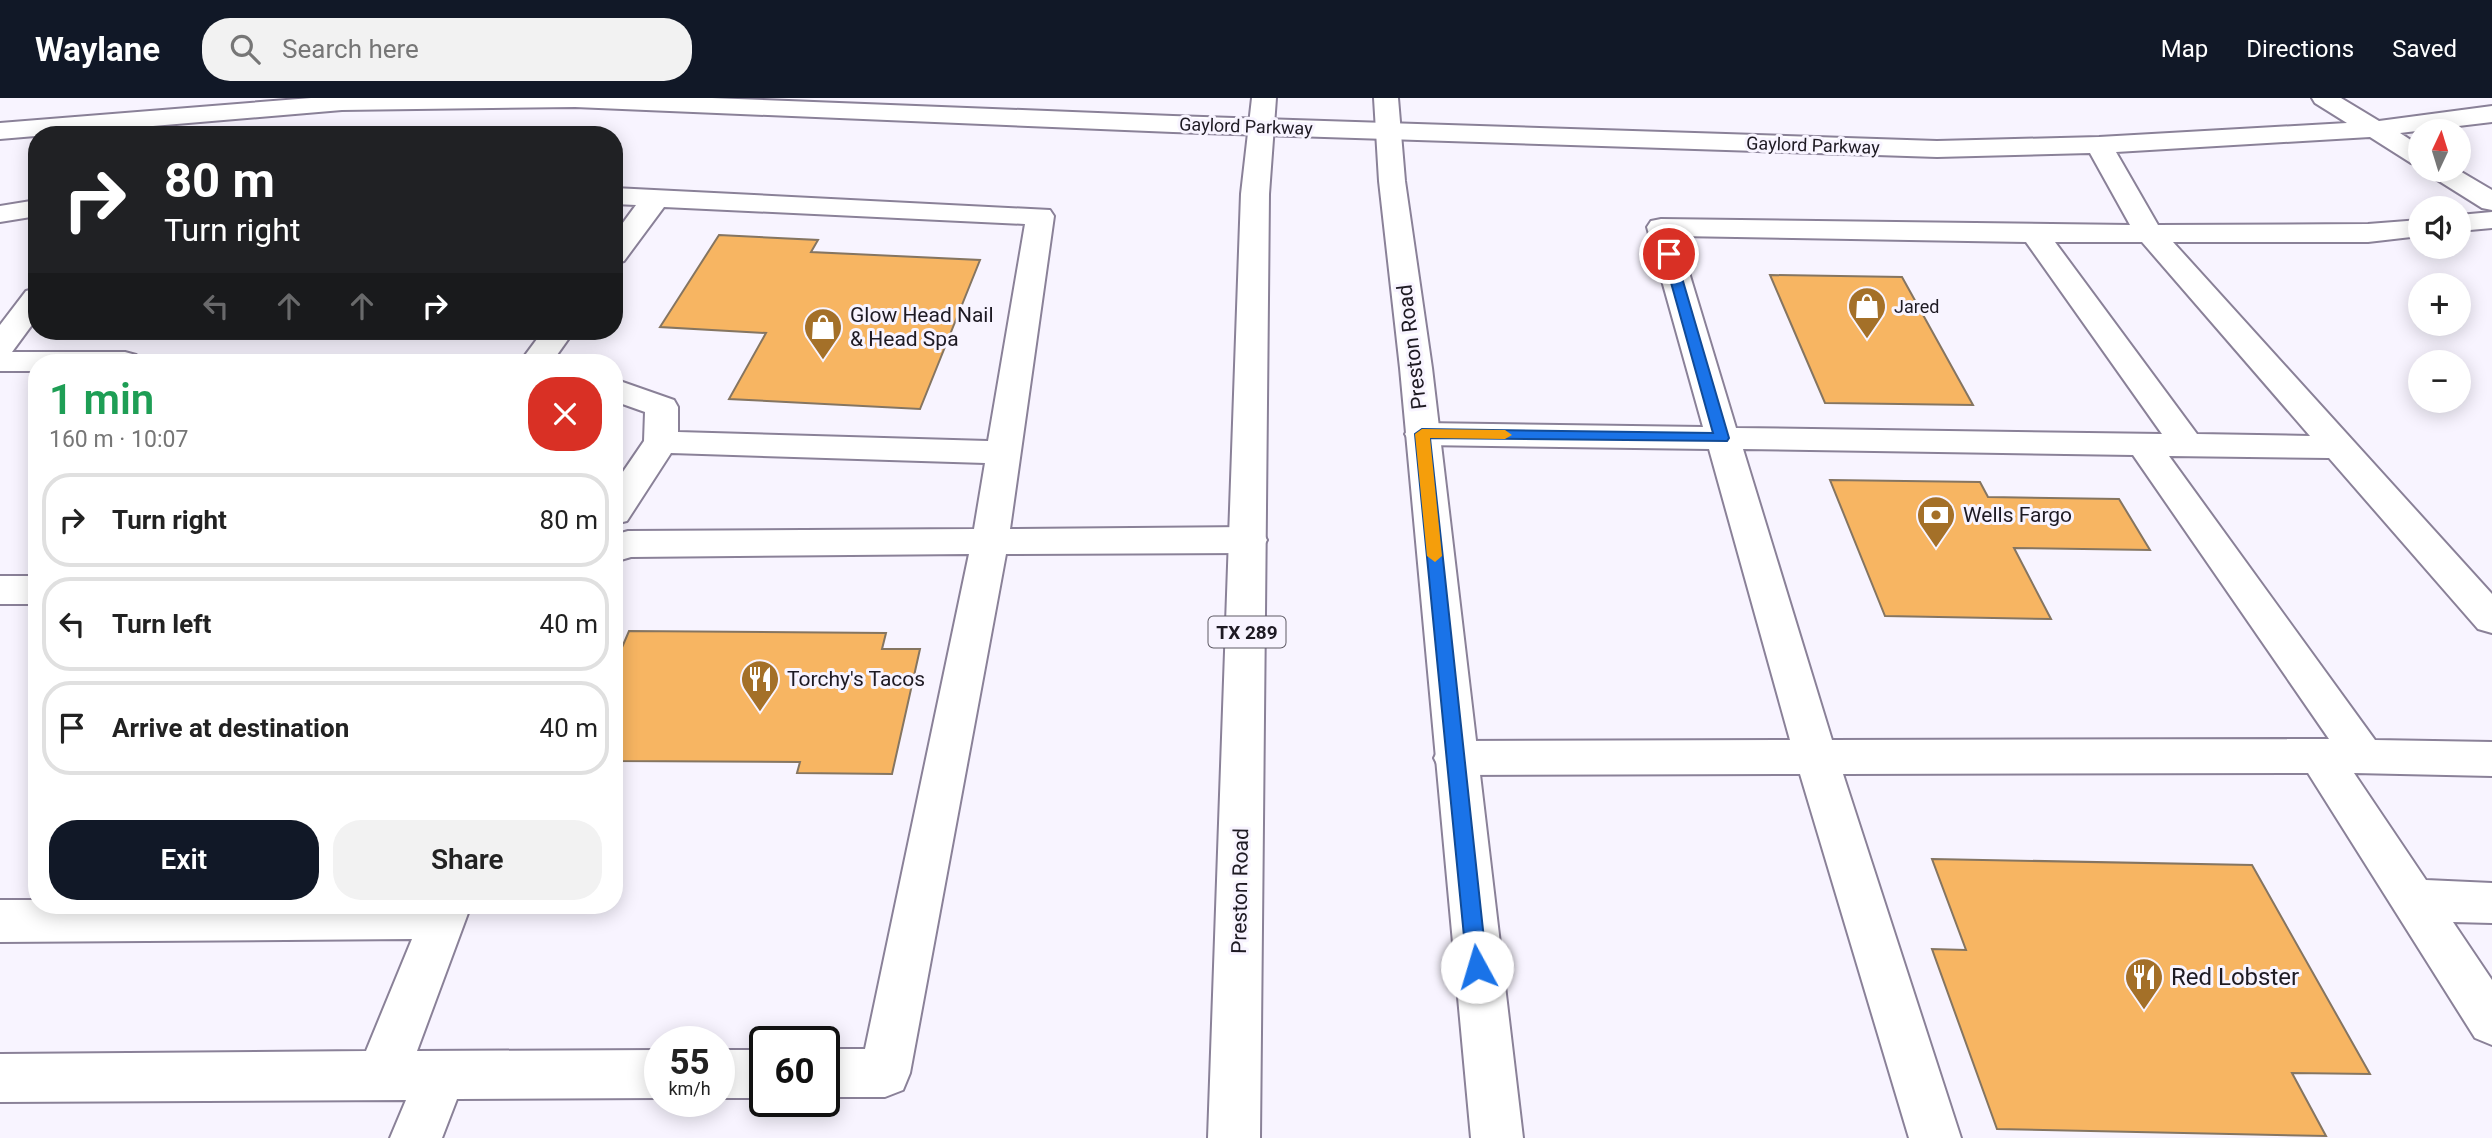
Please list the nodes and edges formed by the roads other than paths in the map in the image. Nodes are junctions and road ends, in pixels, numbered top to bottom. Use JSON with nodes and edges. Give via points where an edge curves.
{"nodes":[{"id":1,"x":159,"y":98,"type":"edge"},
{"id":2,"x":1385,"y":98,"type":"edge"},
{"id":3,"x":2324,"y":98,"type":"edge"},
{"id":4,"x":210,"y":106,"type":"edge"},
{"id":5,"x":1263,"y":112,"type":"edge"},
{"id":6,"x":2492,"y":114,"type":"edge"},
{"id":7,"x":137,"y":126,"type":"edge"},
{"id":8,"x":140,"y":126,"type":"edge"},
{"id":9,"x":196,"y":126,"type":"edge"},
{"id":10,"x":2375,"y":129,"type":"junction"},
{"id":11,"x":28,"y":130,"type":"edge"},
{"id":12,"x":1387,"y":130,"type":"junction"},
{"id":13,"x":0,"y":131,"type":"edge"},
{"id":14,"x":2099,"y":145,"type":"junction"},
{"id":15,"x":2408,"y":150,"type":"edge"},
{"id":16,"x":2460,"y":182,"type":"edge"},
{"id":17,"x":623,"y":196,"type":"edge"},
{"id":18,"x":656,"y":198,"type":"junction"},
{"id":19,"x":2492,"y":202,"type":"edge"},
{"id":20,"x":28,"y":209,"type":"edge"},
{"id":21,"x":0,"y":214,"type":"edge"},
{"id":22,"x":2492,"y":220,"type":"edge"},
{"id":23,"x":2471,"y":222,"type":"edge"},
{"id":24,"x":2408,"y":229,"type":"edge"},
{"id":25,"x":2148,"y":232,"type":"junction"},
{"id":26,"x":2034,"y":234,"type":"junction"},
{"id":27,"x":623,"y":243,"type":"edge"},
{"id":28,"x":28,"y":309,"type":"edge"},
{"id":29,"x":0,"y":346,"type":"edge"},
{"id":30,"x":0,"y":361,"type":"edge"},
{"id":31,"x":28,"y":361,"type":"edge"},
{"id":32,"x":623,"y":392,"type":"edge"},
{"id":33,"x":1422,"y":434,"type":"junction"},
{"id":34,"x":1722,"y":438,"type":"junction"},
{"id":35,"x":661,"y":442,"type":"junction"},
{"id":36,"x":2142,"y":443,"type":"junction"},
{"id":37,"x":2187,"y":444,"type":"junction"},
{"id":38,"x":2338,"y":447,"type":"junction"},
{"id":39,"x":1003,"y":453,"type":"junction"},
{"id":40,"x":623,"y":499,"type":"edge"},
{"id":41,"x":1249,"y":540,"type":"junction"},
{"id":42,"x":990,"y":542,"type":"junction"},
{"id":43,"x":623,"y":546,"type":"edge"},
{"id":44,"x":0,"y":590,"type":"edge"},
{"id":45,"x":28,"y":590,"type":"edge"},
{"id":46,"x":2492,"y":620,"type":"edge"},
{"id":47,"x":2320,"y":756,"type":"junction"},
{"id":48,"x":1816,"y":757,"type":"junction"},
{"id":49,"x":2364,"y":757,"type":"junction"},
{"id":50,"x":1455,"y":758,"type":"junction"},
{"id":51,"x":2492,"y":759,"type":"edge"},
{"id":52,"x":2413,"y":900,"type":"junction"},
{"id":53,"x":2492,"y":903,"type":"edge"},
{"id":54,"x":297,"y":914,"type":"edge"},
{"id":55,"x":445,"y":914,"type":"edge"},
{"id":56,"x":0,"y":920,"type":"edge"},
{"id":57,"x":2492,"y":1022,"type":"edge"},
{"id":58,"x":840,"y":1073,"type":"edge"},
{"id":59,"x":644,"y":1074,"type":"edge"},
{"id":60,"x":441,"y":1075,"type":"junction"},
{"id":61,"x":382,"y":1076,"type":"junction"},
{"id":62,"x":0,"y":1079,"type":"edge"},
{"id":63,"x":416,"y":1138,"type":"edge"},
{"id":64,"x":1234,"y":1138,"type":"edge"},
{"id":65,"x":1497,"y":1138,"type":"edge"},
{"id":66,"x":1935,"y":1138,"type":"edge"}],
"edges":[{"from":1,"to":7,"type":"street"},
{"from":2,"to":12,"type":"street","name":"Preston Road"},
{"from":3,"to":10,"type":"street"},
{"from":4,"to":5,"type":"street","name":"Gaylord Parkway","via":[[575,100]]},
{"from":4,"to":8,"type":"street","name":"Gaylord Parkway"},
{"from":4,"to":9,"type":"street"},
{"from":5,"to":12,"type":"street","name":"Gaylord Parkway"},
{"from":5,"to":41,"type":"street","name":"Preston Road","number":"TX 289","via":[[1255,194]]},
{"from":6,"to":10,"type":"street","name":"Gaylord Parkway"},
{"from":10,"to":14,"type":"street","name":"Gaylord Parkway"},
{"from":10,"to":15,"type":"street"},
{"from":11,"to":13,"type":"street","name":"Gaylord Parkway"},
{"from":12,"to":14,"type":"street","name":"Gaylord Parkway","via":[[1937,149]]},
{"from":12,"to":33,"type":"street","name":"Preston Road"},
{"from":14,"to":25,"type":"street"},
{"from":16,"to":19,"type":"street"},
{"from":17,"to":18,"type":"street"},
{"from":18,"to":27,"type":"street"},
{"from":18,"to":39,"type":"street","via":[[1040,216]]},
{"from":20,"to":21,"type":"street"},
{"from":22,"to":23,"type":"street"},
{"from":24,"to":25,"type":"street"},
{"from":25,"to":26,"type":"street"},
{"from":25,"to":38,"type":"street"},
{"from":26,"to":34,"type":"street","via":[[1661,228]]},
{"from":26,"to":37,"type":"street"},
{"from":28,"to":29,"type":"street"},
{"from":30,"to":31,"type":"street"},
{"from":32,"to":35,"type":"street","via":[[662,407]]},
{"from":33,"to":34,"type":"street"},
{"from":33,"to":50,"type":"street","name":"Preston Road"},
{"from":34,"to":36,"type":"street"},
{"from":34,"to":48,"type":"street"},
{"from":35,"to":39,"type":"street"},
{"from":35,"to":40,"type":"street"},
{"from":36,"to":37,"type":"street"},
{"from":36,"to":49,"type":"street"},
{"from":37,"to":38,"type":"street"},
{"from":38,"to":46,"type":"street"},
{"from":39,"to":42,"type":"street"},
{"from":41,"to":42,"type":"street"},
{"from":41,"to":64,"type":"street","name":"Preston Road","number":"TX 289"},
{"from":42,"to":43,"type":"street"},
{"from":42,"to":58,"type":"street","via":[[885,1073]]},
{"from":44,"to":45,"type":"street"},
{"from":47,"to":48,"type":"street"},
{"from":47,"to":49,"type":"street"},
{"from":47,"to":52,"type":"street"},
{"from":48,"to":50,"type":"street"},
{"from":48,"to":66,"type":"street"},
{"from":49,"to":51,"type":"street"},
{"from":50,"to":65,"type":"street","name":"Preston Road"},
{"from":52,"to":53,"type":"street"},
{"from":52,"to":57,"type":"street"},
{"from":54,"to":56,"type":"street"},
{"from":55,"to":61,"type":"street"},
{"from":59,"to":60,"type":"street"},
{"from":60,"to":61,"type":"street"},
{"from":60,"to":63,"type":"street"},
{"from":61,"to":62,"type":"street"}]}
